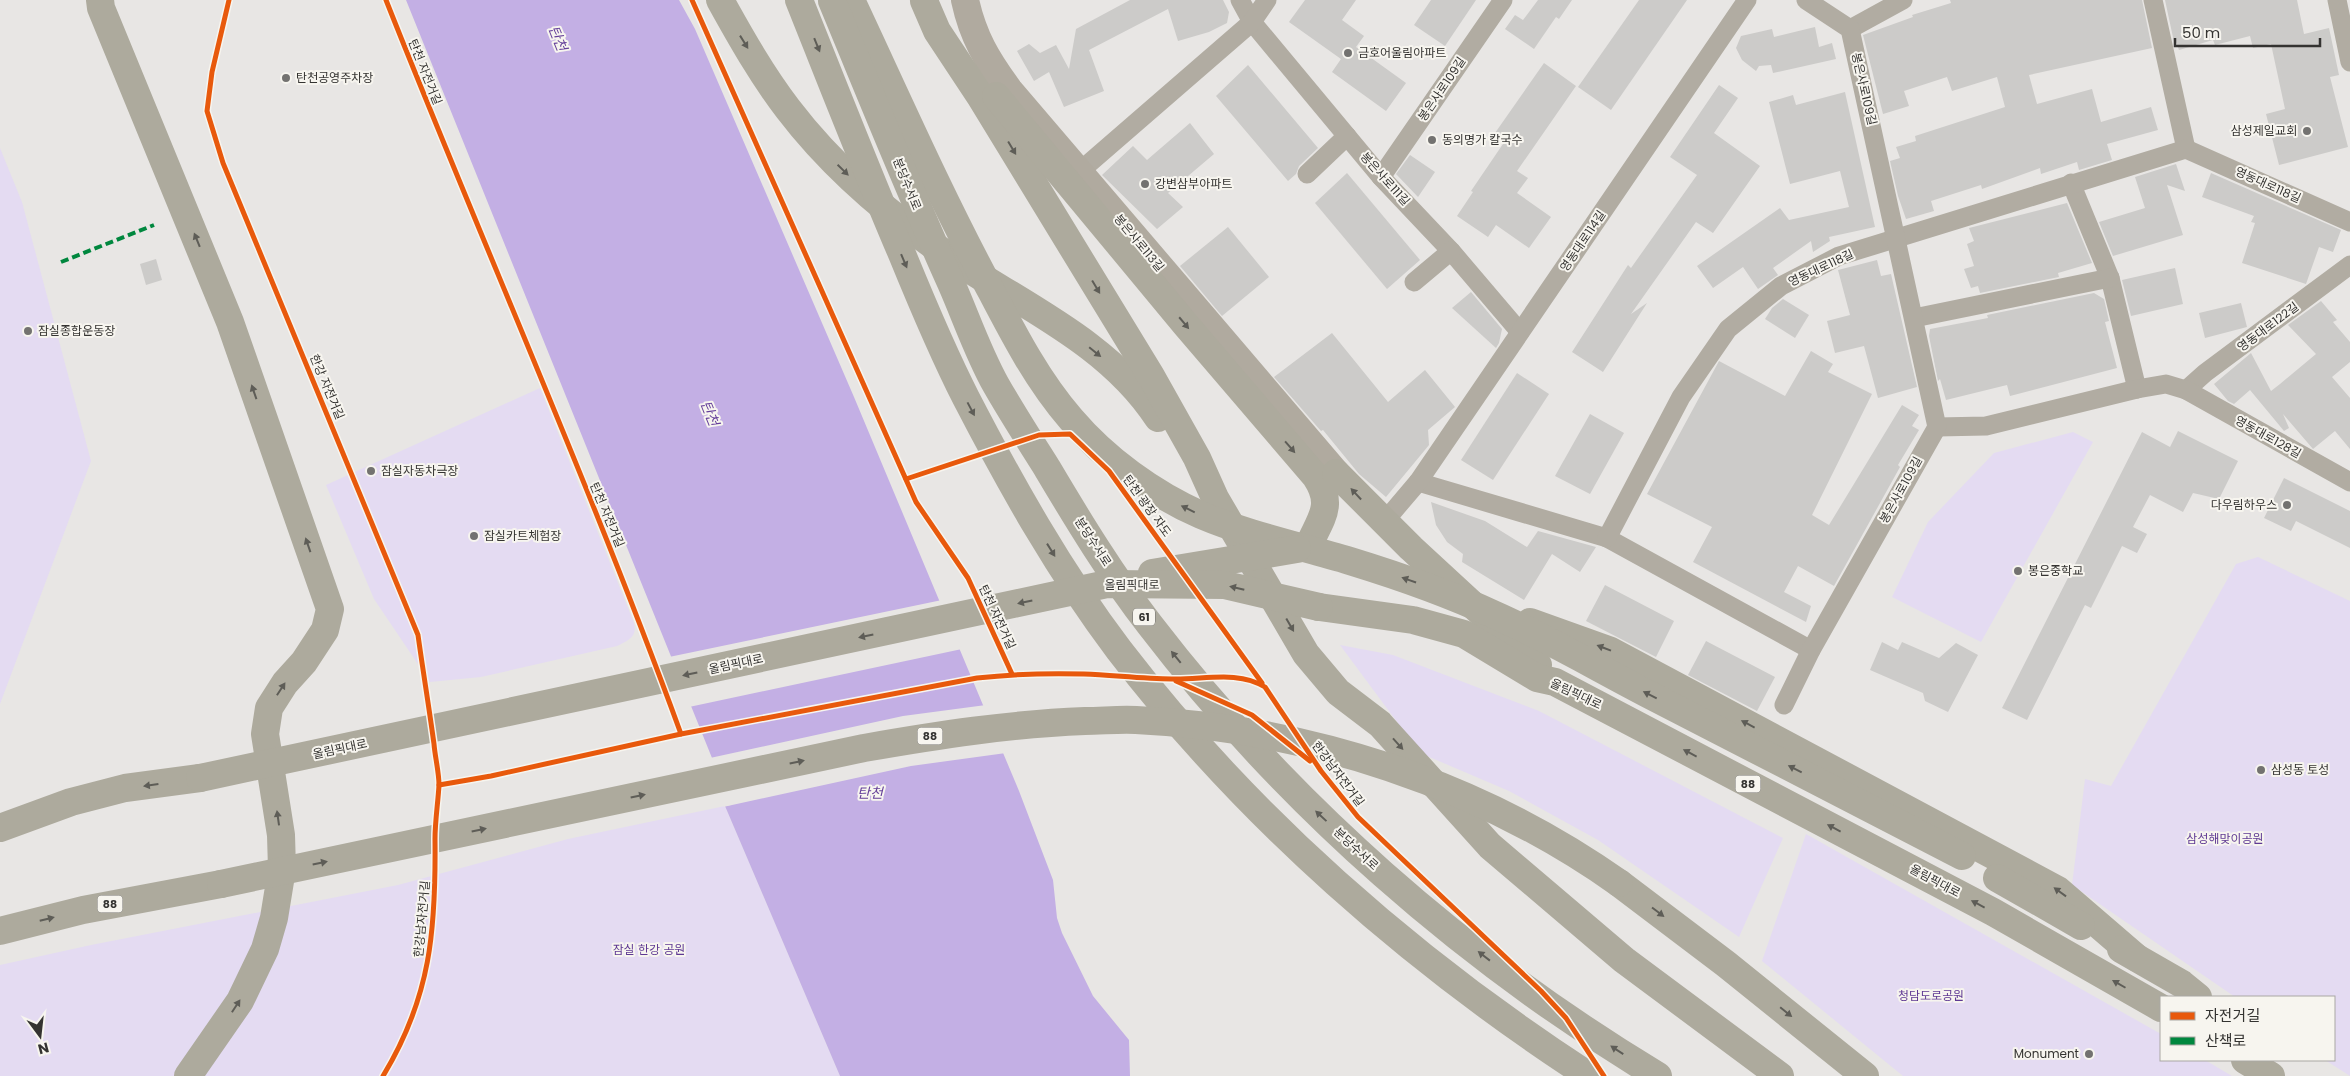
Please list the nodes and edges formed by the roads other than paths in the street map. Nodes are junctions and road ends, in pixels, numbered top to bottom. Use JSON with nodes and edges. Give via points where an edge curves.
{"nodes":[{"id":1,"x":100,"y":0,"type":"edge"},
{"id":2,"x":720,"y":0,"type":"edge"},
{"id":3,"x":799,"y":0,"type":"edge"},
{"id":4,"x":832,"y":0,"type":"edge"},
{"id":5,"x":851,"y":0,"type":"edge"},
{"id":6,"x":965,"y":0,"type":"edge"},
{"id":7,"x":1240,"y":0,"type":"edge"},
{"id":8,"x":1268,"y":0,"type":"edge"},
{"id":9,"x":1503,"y":0,"type":"edge"},
{"id":10,"x":1748,"y":0,"type":"edge"},
{"id":11,"x":1806,"y":0,"type":"edge"},
{"id":12,"x":1903,"y":0,"type":"edge"},
{"id":13,"x":2153,"y":0,"type":"edge"},
{"id":14,"x":2337,"y":0,"type":"edge"},
{"id":15,"x":924,"y":1,"type":"edge"},
{"id":16,"x":1252,"y":22,"type":"junction"},
{"id":17,"x":1850,"y":29,"type":"junction"},
{"id":18,"x":2350,"y":62,"type":"edge"},
{"id":19,"x":1348,"y":136,"type":"junction"},
{"id":20,"x":2186,"y":149,"type":"junction"},
{"id":21,"x":1079,"y":172,"type":"junction"},
{"id":22,"x":1307,"y":174,"type":"dead end"},
{"id":23,"x":1382,"y":177,"type":"junction"},
{"id":24,"x":2071,"y":183,"type":"junction"},
{"id":25,"x":2350,"y":222,"type":"edge"},
{"id":26,"x":1895,"y":238,"type":"junction"},
{"id":27,"x":1452,"y":251,"type":"junction"},
{"id":28,"x":2350,"y":265,"type":"edge"},
{"id":29,"x":2110,"y":278,"type":"junction"},
{"id":30,"x":1414,"y":282,"type":"dead end"},
{"id":31,"x":1914,"y":318,"type":"junction"},
{"id":32,"x":1520,"y":332,"type":"junction"},
{"id":33,"x":2137,"y":388,"type":"junction"},
{"id":34,"x":2186,"y":390,"type":"junction"},
{"id":35,"x":1937,"y":428,"type":"junction"},
{"id":36,"x":1336,"y":473,"type":"joint"},
{"id":37,"x":1418,"y":482,"type":"junction"},
{"id":38,"x":2350,"y":482,"type":"edge"},
{"id":39,"x":1215,"y":498,"type":"junction"},
{"id":40,"x":1384,"y":522,"type":"junction"},
{"id":41,"x":1607,"y":538,"type":"junction"},
{"id":42,"x":1107,"y":584,"type":"junction"},
{"id":43,"x":1468,"y":599,"type":"junction"},
{"id":44,"x":1811,"y":650,"type":"junction"},
{"id":45,"x":1555,"y":682,"type":"junction"},
{"id":46,"x":1784,"y":705,"type":"dead end"},
{"id":47,"x":0,"y":828,"type":"edge"},
{"id":48,"x":0,"y":931,"type":"edge"},
{"id":49,"x":2137,"y":958,"type":"junction"},
{"id":50,"x":2197,"y":996,"type":"edge"},
{"id":51,"x":2160,"y":1007,"type":"edge"},
{"id":52,"x":2247,"y":1061,"type":"edge"},
{"id":53,"x":2271,"y":1061,"type":"edge"},
{"id":54,"x":188,"y":1076,"type":"edge"},
{"id":55,"x":1589,"y":1076,"type":"edge"},
{"id":56,"x":1658,"y":1076,"type":"edge"},
{"id":57,"x":1780,"y":1076,"type":"edge"},
{"id":58,"x":1864,"y":1076,"type":"edge"},
{"id":59,"x":2272,"y":1076,"type":"edge"},
{"id":60,"x":2288,"y":1076,"type":"edge"}],
"edges":[{"from":54,"to":1,"type":"highway","one_way":true,"via":[[240,1001],[265,949],[282,869],[280,826],[265,734],[269,708],[284,683],[304,662],[326,630],[330,609],[230,322]]},
{"from":2,"to":39,"type":"highway","one_way":true,"bridge":true,"via":[[788,110],[826,154],[904,224],[1083,342],[1133,385],[1148,402],[1185,464]]},
{"from":3,"to":55,"type":"highway","one_way":true,"bridge":true,"via":[[950,367],[1037,527],[1117,647],[1197,746],[1290,841],[1386,926],[1486,1004]]},
{"from":56,"to":4,"type":"highway","name":"분당수서로","number":"61","one_way":true,"bridge":true,"via":[[1567,1018],[1502,970],[1368,860],[1312,808],[1255,747],[1150,624],[1103,559],[995,382],[921,217]]},
{"from":49,"to":5,"type":"highway","one_way":true,"bridge":true,"via":[[1962,856],[1538,634],[1453,596],[1403,578],[1216,521],[1166,498],[1136,477],[1072,420],[1043,383],[1015,337],[963,238]]},
{"from":6,"to":21,"type":"street","name":"봉은사로113길","via":[[975,36],[986,58]]},
{"from":7,"to":16,"type":"street","name":"봉은사로111길"},
{"from":8,"to":16,"type":"street"},
{"from":9,"to":23,"type":"street","name":"봉은사로109길"},
{"from":10,"to":32,"type":"street","name":"영동대로114길"},
{"from":11,"to":17,"type":"street"},
{"from":12,"to":17,"type":"street"},
{"from":13,"to":20,"type":"street"},
{"from":14,"to":18,"type":"street"},
{"from":15,"to":39,"type":"highway","one_way":true,"via":[[937,31],[1151,376],[1198,458]]},
{"from":15,"to":42,"type":"highway","one_way":true,"bridge":true,"via":[[950,27],[989,87],[1024,131],[1316,477],[1326,497],[1326,509],[1308,547],[1168,570]]},
{"from":16,"to":19,"type":"street","name":"봉은사로111길"},
{"from":16,"to":21,"type":"street"},
{"from":17,"to":26,"type":"street","name":"봉은사로109길"},
{"from":19,"to":22,"type":"street"},
{"from":19,"to":23,"type":"street","name":"봉은사로111길"},
{"from":20,"to":24,"type":"street","name":"영동대로118길"},
{"from":20,"to":25,"type":"street","name":"영동대로118길"},
{"from":21,"to":36,"type":"street","name":"봉은사로113길"},
{"from":23,"to":27,"type":"street","name":"봉은사로111길"},
{"from":24,"to":26,"type":"street","name":"영동대로118길"},
{"from":24,"to":29,"type":"street"},
{"from":26,"to":31,"type":"street","name":"봉은사로109길"},
{"from":26,"to":41,"type":"street","name":"영동대로118길","via":[[1839,256],[1782,286],[1728,329],[1681,397]]},
{"from":27,"to":30,"type":"street"},
{"from":27,"to":32,"type":"street","name":"봉은사로111길"},
{"from":28,"to":34,"type":"street","name":"영동대로122길"},
{"from":29,"to":31,"type":"street"},
{"from":29,"to":33,"type":"street"},
{"from":31,"to":35,"type":"street","name":"봉은사로109길"},
{"from":32,"to":37,"type":"street","name":"영동대로114길"},
{"from":33,"to":34,"type":"street","name":"영동대로128길","via":[[2166,384]]},
{"from":33,"to":35,"type":"street","name":"영동대로128길","via":[[1986,426]]},
{"from":34,"to":38,"type":"street","name":"영동대로128길"},
{"from":35,"to":44,"type":"street","name":"봉은사로109길"},
{"from":40,"to":36,"type":"highway","one_way":true},
{"from":37,"to":40,"type":"street","name":"영동대로114길"},
{"from":37,"to":41,"type":"street"},
{"from":39,"to":57,"type":"highway","one_way":true,"via":[[1306,654],[1338,692],[1380,724],[1490,846],[1624,960]]},
{"from":40,"to":43,"type":"highway"},
{"from":41,"to":44,"type":"street"},
{"from":45,"to":42,"type":"highway","name":"올림픽대로","number":"88","one_way":true,"bridge":true,"via":[[1537,678],[1464,634],[1413,620],[1319,607],[1225,585]]},
{"from":42,"to":47,"type":"highway","name":"올림픽대로","number":"88","one_way":true,"bridge":true,"via":[[200,778],[125,788]]},
{"from":43,"to":45,"type":"highway"},
{"from":49,"to":43,"type":"highway","one_way":true,"via":[[2058,890],[1611,651]]},
{"from":44,"to":46,"type":"street","name":"봉은사로109길"},
{"from":51,"to":45,"type":"highway","name":"올림픽대로","number":"88","one_way":true,"via":[[1993,912]]},
{"from":48,"to":58,"type":"highway","number":"88","one_way":true,"bridge":true,"via":[[83,910],[908,740],[1004,726],[1135,720],[1177,723],[1317,745],[1388,766],[1521,822],[1581,856],[1619,883],[1726,964]]},
{"from":49,"to":50,"type":"highway"},
{"from":52,"to":59,"type":"highway"},
{"from":53,"to":60,"type":"highway"}]}
